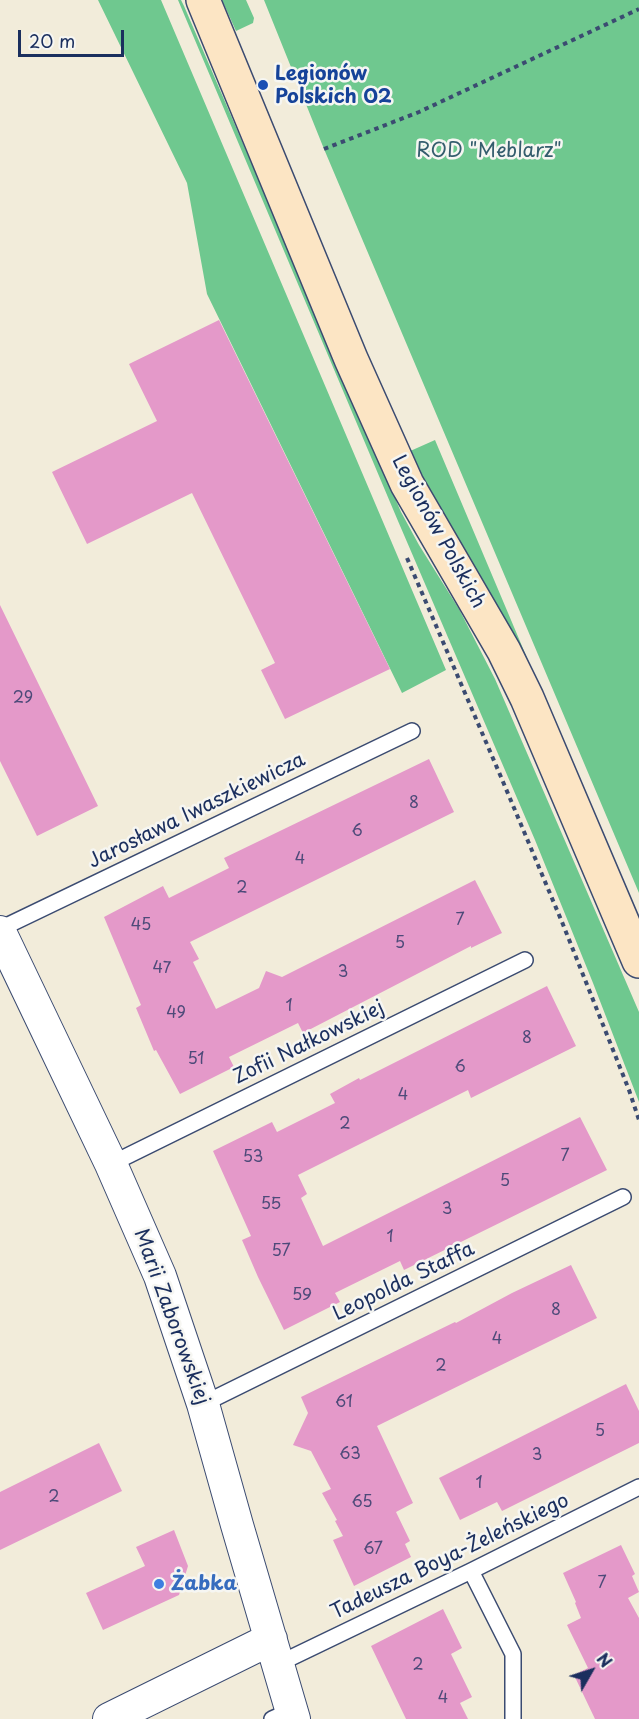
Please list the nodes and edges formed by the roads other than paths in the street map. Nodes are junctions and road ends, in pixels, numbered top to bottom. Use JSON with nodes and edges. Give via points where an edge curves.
{"nodes":[{"id":1,"x":203,"y":0,"type":"edge"},
{"id":2,"x":412,"y":730,"type":"dead end"},
{"id":3,"x":0,"y":931,"type":"edge"},
{"id":4,"x":525,"y":960,"type":"dead end"},
{"id":5,"x":639,"y":961,"type":"edge"},
{"id":6,"x":111,"y":1164,"type":"junction"},
{"id":7,"x":623,"y":1197,"type":"dead end"},
{"id":8,"x":203,"y":1404,"type":"junction"},
{"id":9,"x":639,"y":1487,"type":"edge"},
{"id":10,"x":471,"y":1571,"type":"junction"},
{"id":11,"x":275,"y":1651,"type":"junction"},
{"id":12,"x":286,"y":1716,"type":"edge"},
{"id":13,"x":109,"y":1719,"type":"edge"},
{"id":14,"x":513,"y":1719,"type":"edge"}],
"edges":[{"from":1,"to":5,"type":"street","name":"Legionów Polskich","via":[[351,359],[407,484],[527,698]]},
{"from":2,"to":3,"type":"lane","name":"Jarosława Iwaszkiewicza"},
{"from":3,"to":6,"type":"street","name":"Marii Zaborowskiej"},
{"from":4,"to":6,"type":"lane","name":"Zofii Nałkowskiej"},
{"from":6,"to":8,"type":"street","name":"Marii Zaborowskiej","via":[[160,1276]]},
{"from":7,"to":8,"type":"lane","name":"Leopolda Staffa"},
{"from":8,"to":11,"type":"street","name":"Marii Zaborowskiej"},
{"from":9,"to":10,"type":"lane","name":"Tadeusza Boya-Żeleńskiego"},
{"from":10,"to":11,"type":"lane","name":"Tadeusza Boya-Żeleńskiego"},
{"from":10,"to":14,"type":"lane","via":[[513,1654]]},
{"from":11,"to":12,"type":"street","name":"Marii Zaborowskiej"},
{"from":11,"to":13,"type":"street"}]}
